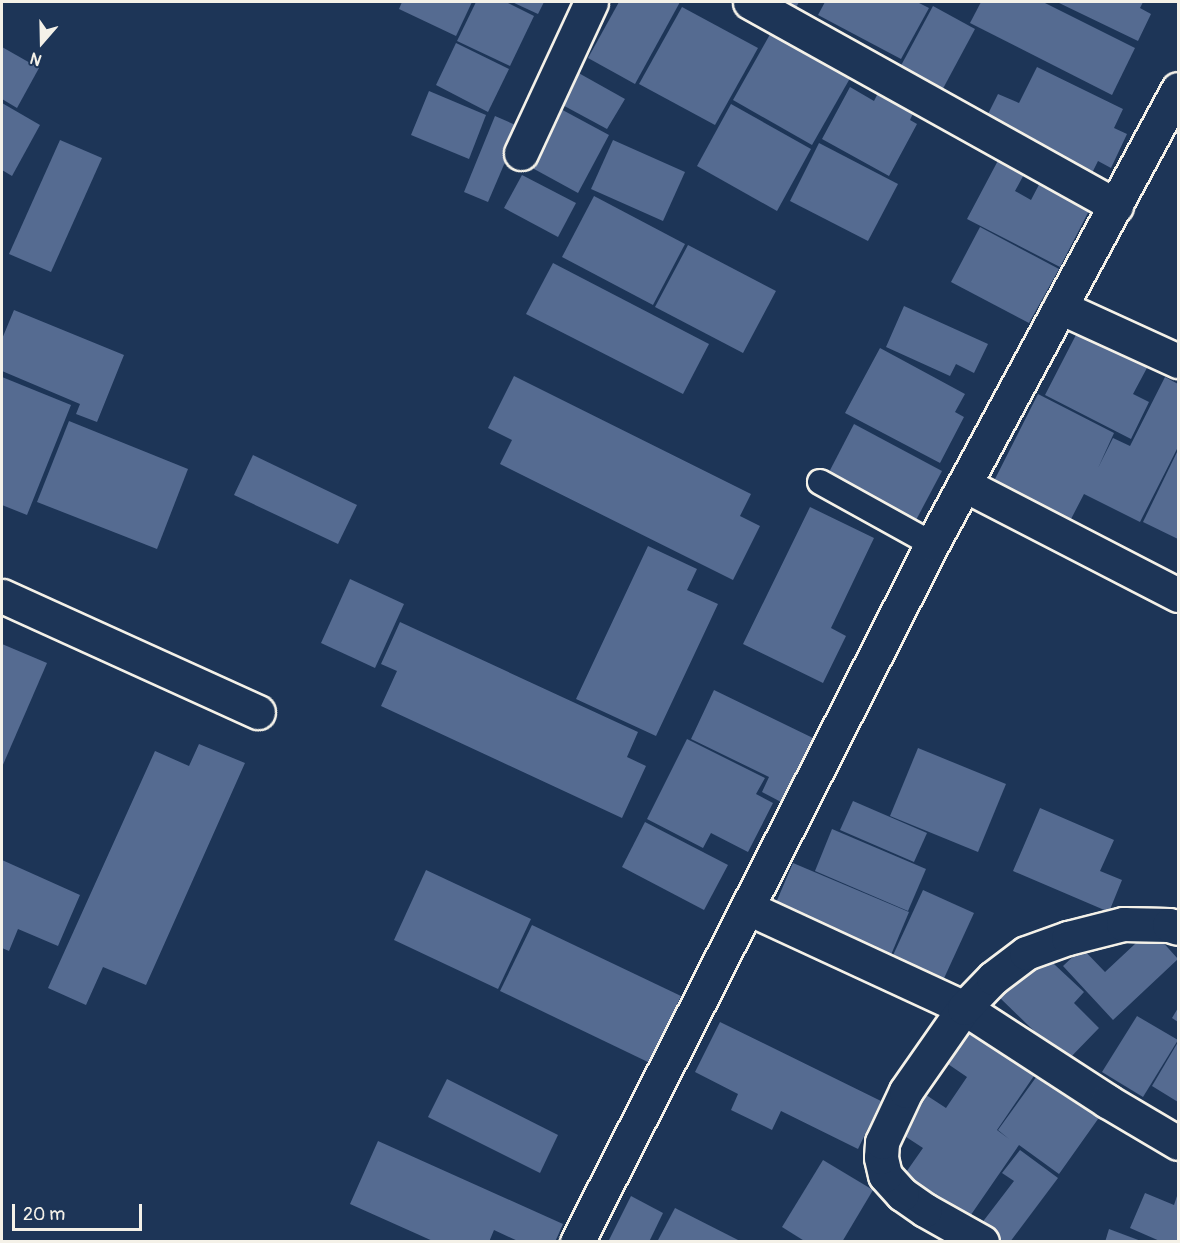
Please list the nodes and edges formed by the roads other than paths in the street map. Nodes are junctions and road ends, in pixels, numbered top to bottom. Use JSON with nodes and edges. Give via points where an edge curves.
{"nodes":[{"id":1,"x":591,"y":2,"type":"edge"},
{"id":2,"x":750,"y":2,"type":"edge"},
{"id":3,"x":1179,"y":89,"type":"edge"},
{"id":4,"x":521,"y":153,"type":"dead end"},
{"id":5,"x":1116,"y":206,"type":"junction"},
{"id":6,"x":1060,"y":307,"type":"junction"},
{"id":7,"x":1179,"y":362,"type":"edge"},
{"id":8,"x":820,"y":482,"type":"dead end"},
{"id":9,"x":965,"y":485,"type":"junction"},
{"id":10,"x":932,"y":544,"type":"junction"},
{"id":11,"x":1179,"y":595,"type":"edge"},
{"id":12,"x":2,"y":596,"type":"edge"},
{"id":13,"x":258,"y":712,"type":"dead end"},
{"id":14,"x":748,"y":908,"type":"junction"},
{"id":15,"x":1179,"y":928,"type":"edge"},
{"id":16,"x":964,"y":1008,"type":"junction"},
{"id":17,"x":1179,"y":1143,"type":"edge"},
{"id":18,"x":577,"y":1242,"type":"edge"},
{"id":19,"x":982,"y":1242,"type":"edge"}],
"edges":[{"from":1,"to":4,"type":"street"},
{"from":2,"to":5,"type":"street"},
{"from":3,"to":5,"type":"street"},
{"from":5,"to":6,"type":"street"},
{"from":6,"to":7,"type":"street"},
{"from":6,"to":9,"type":"street"},
{"from":8,"to":10,"type":"lane"},
{"from":9,"to":10,"type":"street"},
{"from":9,"to":11,"type":"street"},
{"from":10,"to":14,"type":"street"},
{"from":12,"to":13,"type":"street"},
{"from":14,"to":16,"type":"street"},
{"from":14,"to":18,"type":"street"},
{"from":15,"to":16,"type":"street","via":[[1123,924],[1026,953],[993,978]]},
{"from":16,"to":17,"type":"street"},
{"from":16,"to":19,"type":"street","via":[[906,1091],[882,1142],[881,1157],[885,1175],[902,1194]]}]}
